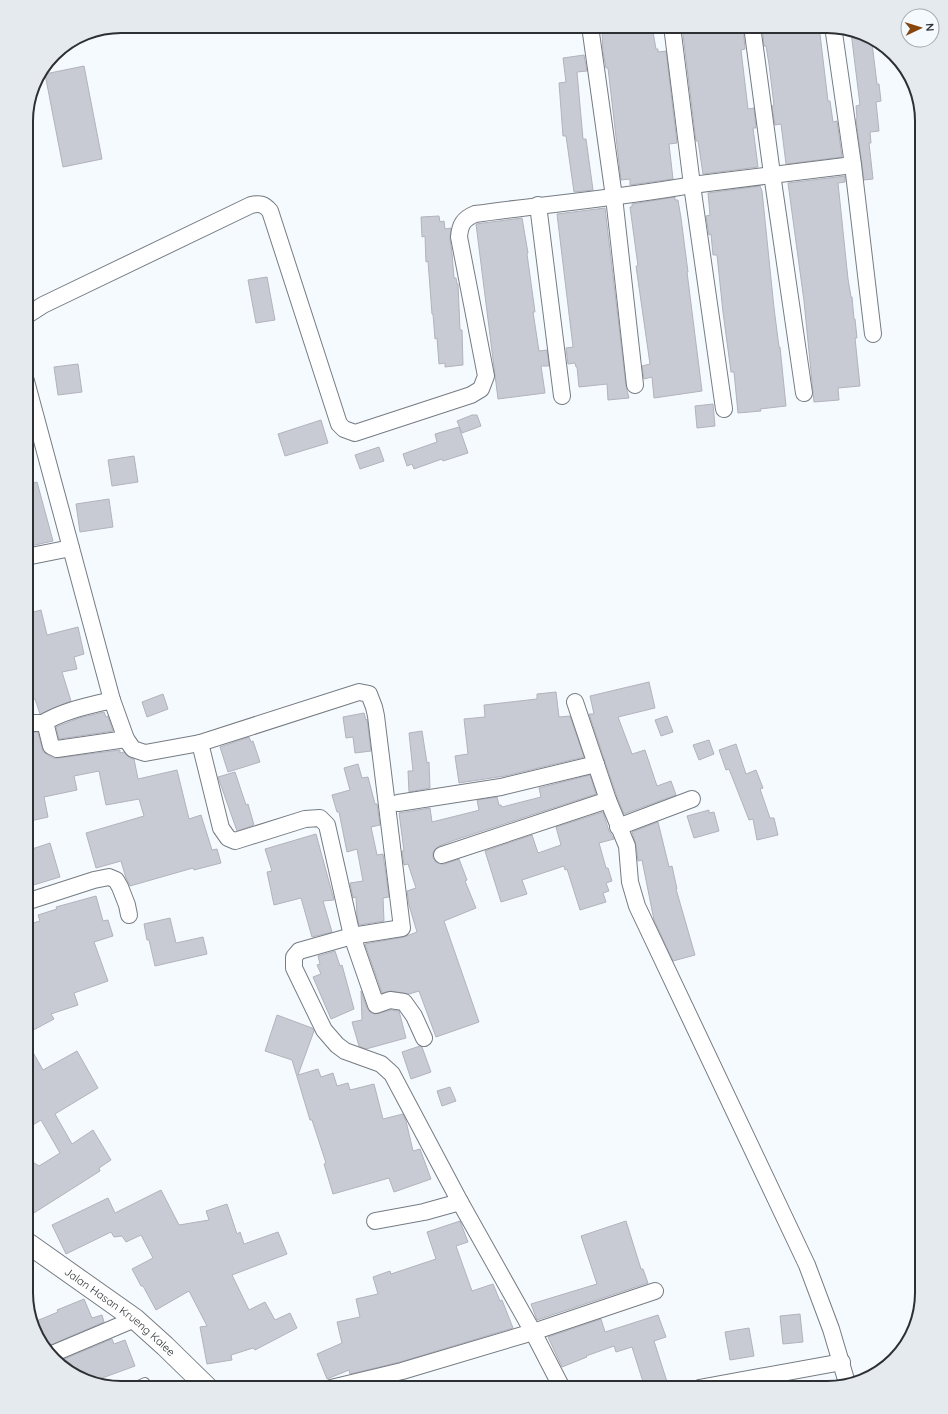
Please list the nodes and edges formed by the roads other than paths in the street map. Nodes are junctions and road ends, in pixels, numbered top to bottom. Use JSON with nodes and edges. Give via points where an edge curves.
{"nodes":[{"id":1,"x":591,"y":33,"type":"edge"},
{"id":2,"x":673,"y":33,"type":"edge"},
{"id":3,"x":753,"y":33,"type":"edge"},
{"id":4,"x":835,"y":33,"type":"edge"},
{"id":5,"x":852,"y":164,"type":"junction"},
{"id":6,"x":772,"y":174,"type":"junction"},
{"id":7,"x":692,"y":185,"type":"junction"},
{"id":8,"x":614,"y":197,"type":"junction"},
{"id":9,"x":538,"y":205,"type":"junction"},
{"id":10,"x":33,"y":311,"type":"edge"},
{"id":11,"x":873,"y":334,"type":"dead end"},
{"id":12,"x":635,"y":385,"type":"dead end"},
{"id":13,"x":804,"y":393,"type":"dead end"},
{"id":14,"x":562,"y":396,"type":"dead end"},
{"id":15,"x":33,"y":407,"type":"edge"},
{"id":16,"x":724,"y":409,"type":"dead end"},
{"id":17,"x":71,"y":548,"type":"junction"},
{"id":18,"x":33,"y":556,"type":"edge"},
{"id":19,"x":112,"y":700,"type":"junction"},
{"id":20,"x":575,"y":702,"type":"dead end"},
{"id":21,"x":33,"y":723,"type":"edge"},
{"id":22,"x":44,"y":723,"type":"junction"},
{"id":23,"x":126,"y":739,"type":"junction"},
{"id":24,"x":200,"y":743,"type":"junction"},
{"id":25,"x":596,"y":764,"type":"junction"},
{"id":26,"x":692,"y":799,"type":"dead end"},
{"id":27,"x":608,"y":800,"type":"junction"},
{"id":28,"x":398,"y":803,"type":"dead end"},
{"id":29,"x":618,"y":827,"type":"junction"},
{"id":30,"x":442,"y":855,"type":"dead end"},
{"id":31,"x":33,"y":900,"type":"edge"},
{"id":32,"x":128,"y":915,"type":"dead end"},
{"id":33,"x":352,"y":936,"type":"junction"},
{"id":34,"x":424,"y":1038,"type":"dead end"},
{"id":35,"x":460,"y":1202,"type":"junction"},
{"id":36,"x":375,"y":1221,"type":"dead end"},
{"id":37,"x":33,"y":1247,"type":"edge"},
{"id":38,"x":655,"y":1291,"type":"dead end"},
{"id":39,"x":135,"y":1319,"type":"junction"},
{"id":40,"x":533,"y":1332,"type":"junction"},
{"id":41,"x":56,"y":1352,"type":"edge"},
{"id":42,"x":842,"y":1362,"type":"junction"},
{"id":43,"x":846,"y":1379,"type":"edge"},
{"id":44,"x":201,"y":1381,"type":"edge"},
{"id":45,"x":360,"y":1381,"type":"edge"},
{"id":46,"x":558,"y":1381,"type":"edge"},
{"id":47,"x":738,"y":1381,"type":"edge"}],
"edges":[{"from":1,"to":8,"type":"street"},
{"from":2,"to":7,"type":"street"},
{"from":3,"to":6,"type":"street"},
{"from":4,"to":5,"type":"street"},
{"from":5,"to":6,"type":"street"},
{"from":5,"to":11,"type":"street"},
{"from":6,"to":7,"type":"street"},
{"from":6,"to":13,"type":"street"},
{"from":7,"to":8,"type":"street"},
{"from":7,"to":16,"type":"street"},
{"from":8,"to":9,"type":"street"},
{"from":8,"to":12,"type":"street"},
{"from":9,"to":10,"type":"street","via":[[475,214],[467,217],[460,229],[459,237],[486,376],[481,389],[471,395],[355,433],[344,430],[339,424],[270,211],[262,204],[251,205]]},
{"from":9,"to":14,"type":"street"},
{"from":15,"to":17,"type":"street"},
{"from":17,"to":18,"type":"street"},
{"from":17,"to":19,"type":"street"},
{"from":19,"to":22,"type":"street","via":[[56,715]]},
{"from":19,"to":23,"type":"street"},
{"from":20,"to":25,"type":"street"},
{"from":21,"to":22,"type":"street"},
{"from":22,"to":23,"type":"street","via":[[51,746],[57,749]]},
{"from":23,"to":24,"type":"street","via":[[133,749],[145,753]]},
{"from":24,"to":33,"type":"street","via":[[221,828],[228,838],[235,840],[305,819],[320,818],[327,825]]},
{"from":24,"to":33,"type":"street","via":[[359,692],[369,694],[376,716],[402,928]]},
{"from":25,"to":27,"type":"street"},
{"from":25,"to":28,"type":"street","via":[[501,787]]},
{"from":26,"to":29,"type":"street"},
{"from":27,"to":29,"type":"street"},
{"from":27,"to":30,"type":"street"},
{"from":29,"to":42,"type":"street","via":[[627,846],[630,882],[637,906],[807,1266]]},
{"from":31,"to":32,"type":"street","via":[[109,877],[116,880],[120,887],[126,900]]},
{"from":33,"to":34,"type":"street","via":[[376,1005],[390,1000],[404,1002]]},
{"from":33,"to":35,"type":"street","via":[[299,951],[294,957],[294,968],[324,1030],[337,1045],[345,1051],[381,1064],[392,1074]]},
{"from":35,"to":36,"type":"street"},
{"from":35,"to":40,"type":"street"},
{"from":37,"to":39,"type":"street","name":"Jalan Hasan Krueng Kalee"},
{"from":38,"to":40,"type":"street"},
{"from":39,"to":41,"type":"street"},
{"from":39,"to":44,"type":"street","name":"Jalan Hasan Krueng Kalee"},
{"from":40,"to":45,"type":"street"},
{"from":40,"to":46,"type":"street"},
{"from":42,"to":43,"type":"street"},
{"from":42,"to":47,"type":"street"}]}
